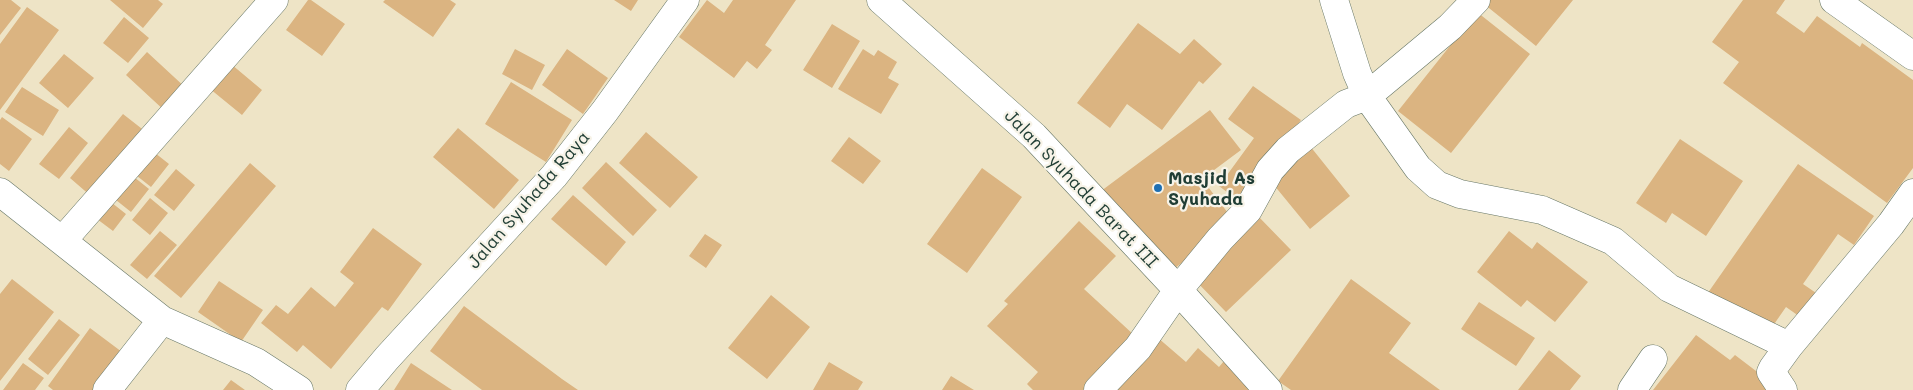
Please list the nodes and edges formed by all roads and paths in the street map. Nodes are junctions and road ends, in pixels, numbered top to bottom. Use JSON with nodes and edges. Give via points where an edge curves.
{"nodes":[{"id":1,"x":274,"y":0,"type":"edge"},
{"id":2,"x":685,"y":0,"type":"edge"},
{"id":3,"x":882,"y":0,"type":"edge"},
{"id":4,"x":1334,"y":0,"type":"edge"},
{"id":5,"x":1476,"y":0,"type":"edge"},
{"id":6,"x":1834,"y":0,"type":"edge"},
{"id":7,"x":1913,"y":56,"type":"edge"},
{"id":8,"x":1357,"y":99,"type":"junction"},
{"id":9,"x":0,"y":192,"type":"edge"},
{"id":10,"x":1913,"y":193,"type":"edge"},
{"id":11,"x":62,"y":241,"type":"junction"},
{"id":12,"x":1178,"y":290,"type":"junction"},
{"id":13,"x":162,"y":320,"type":"junction"},
{"id":14,"x":1653,"y":359,"type":"dead end"},
{"id":15,"x":1782,"y":364,"type":"edge"},
{"id":16,"x":107,"y":390,"type":"edge"},
{"id":17,"x":299,"y":390,"type":"edge"},
{"id":18,"x":360,"y":390,"type":"edge"},
{"id":19,"x":1098,"y":390,"type":"edge"},
{"id":20,"x":1268,"y":390,"type":"edge"},
{"id":21,"x":1632,"y":390,"type":"edge"}],
"edges":[{"from":1,"to":11,"type":"street"},
{"from":2,"to":18,"type":"street","name":"Jalan Syuhada Raya","via":[[554,176]]},
{"from":3,"to":12,"type":"street","name":"Jalan Syuhada Barat III","via":[[1034,136]]},
{"from":4,"to":8,"type":"street","via":[[1357,72]]},
{"from":5,"to":8,"type":"street","via":[[1450,27]]},
{"from":6,"to":7,"type":"street"},
{"from":8,"to":12,"type":"street","via":[[1288,150],[1270,170],[1248,210]]},
{"from":8,"to":15,"type":"street","via":[[1437,185],[1460,194],[1542,210],[1613,241],[1669,288]]},
{"from":9,"to":11,"type":"street"},
{"from":10,"to":15,"type":"street"},
{"from":11,"to":13,"type":"street"},
{"from":12,"to":19,"type":"street","via":[[1138,348]]},
{"from":12,"to":20,"type":"street","name":"Jalan Syuhada Barat III"},
{"from":13,"to":16,"type":"street"},
{"from":13,"to":17,"type":"street","via":[[256,362]]},
{"from":14,"to":21,"type":"street"}]}
